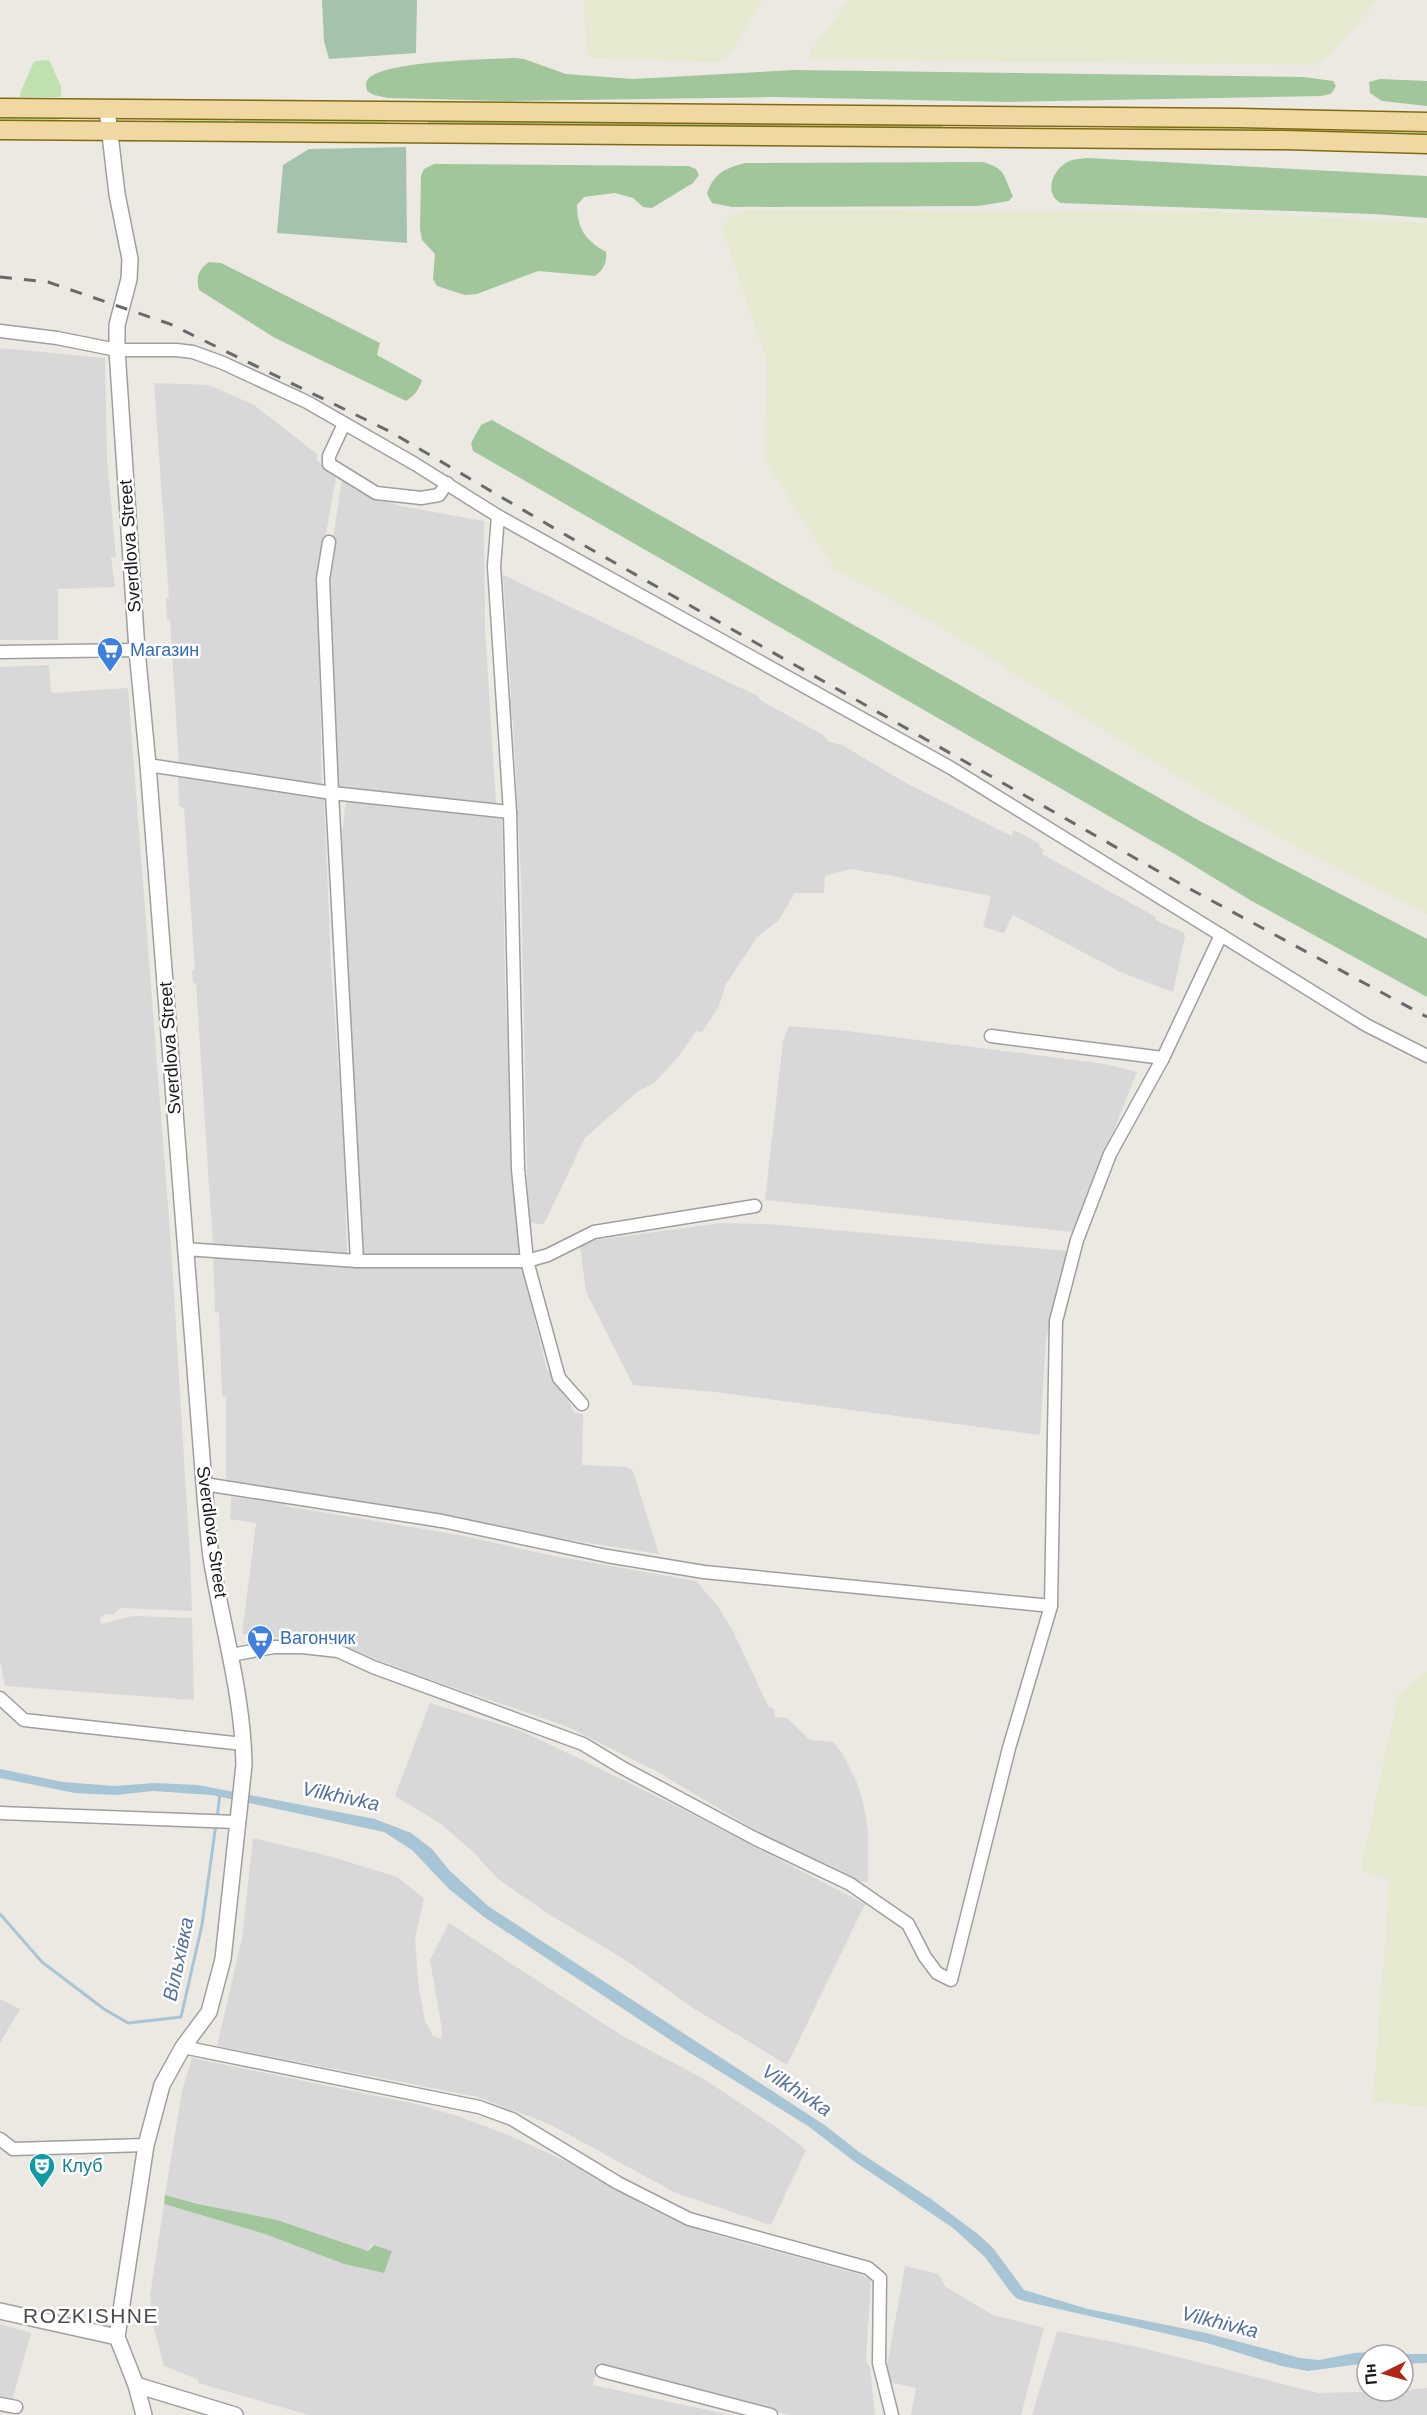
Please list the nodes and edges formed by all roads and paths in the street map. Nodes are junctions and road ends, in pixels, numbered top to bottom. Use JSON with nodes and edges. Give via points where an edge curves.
{"nodes":[{"id":1,"x":0,"y":108,"type":"edge"},
{"id":2,"x":107,"y":109,"type":"junction"},
{"id":3,"x":1427,"y":122,"type":"edge"},
{"id":4,"x":0,"y":130,"type":"edge"},
{"id":5,"x":109,"y":131,"type":"junction"},
{"id":6,"x":1427,"y":144,"type":"edge"},
{"id":7,"x":0,"y":331,"type":"edge"},
{"id":8,"x":117,"y":350,"type":"junction"},
{"id":9,"x":344,"y":424,"type":"junction"},
{"id":10,"x":447,"y":483,"type":"junction"},
{"id":11,"x":498,"y":516,"type":"junction"},
{"id":12,"x":329,"y":542,"type":"dead end"},
{"id":13,"x":137,"y":650,"type":"junction"},
{"id":14,"x":0,"y":652,"type":"edge"},
{"id":15,"x":148,"y":765,"type":"junction"},
{"id":16,"x":332,"y":793,"type":"junction"},
{"id":17,"x":510,"y":812,"type":"junction"},
{"id":18,"x":1221,"y":935,"type":"junction"},
{"id":19,"x":991,"y":1036,"type":"dead end"},
{"id":20,"x":1427,"y":1056,"type":"edge"},
{"id":21,"x":1163,"y":1058,"type":"junction"},
{"id":22,"x":755,"y":1206,"type":"dead end"},
{"id":23,"x":185,"y":1249,"type":"junction"},
{"id":24,"x":357,"y":1261,"type":"junction"},
{"id":25,"x":527,"y":1261,"type":"junction"},
{"id":26,"x":582,"y":1404,"type":"dead end"},
{"id":27,"x":204,"y":1484,"type":"junction"},
{"id":28,"x":1051,"y":1606,"type":"junction"},
{"id":29,"x":231,"y":1655,"type":"junction"},
{"id":30,"x":0,"y":1698,"type":"edge"},
{"id":31,"x":243,"y":1744,"type":"junction"},
{"id":32,"x":0,"y":1813,"type":"edge"},
{"id":33,"x":237,"y":1816,"type":"junction"},
{"id":34,"x":183,"y":2047,"type":"junction"},
{"id":35,"x":0,"y":2139,"type":"edge"},
{"id":36,"x":146,"y":2145,"type":"junction"},
{"id":37,"x":0,"y":2311,"type":"edge"},
{"id":38,"x":117,"y":2337,"type":"junction"},
{"id":39,"x":602,"y":2371,"type":"dead end"},
{"id":40,"x":136,"y":2385,"type":"junction"},
{"id":41,"x":0,"y":2404,"type":"edge"},
{"id":42,"x":16,"y":2408,"type":"dead end"},
{"id":43,"x":144,"y":2415,"type":"edge"},
{"id":44,"x":235,"y":2415,"type":"edge"},
{"id":45,"x":771,"y":2415,"type":"edge"},
{"id":46,"x":892,"y":2415,"type":"edge"}],
"edges":[{"from":1,"to":2,"type":"main road"},
{"from":2,"to":3,"type":"main road"},
{"from":2,"to":5,"type":"street","name":"Sverdlova Street"},
{"from":4,"to":5,"type":"main road"},
{"from":5,"to":6,"type":"main road"},
{"from":5,"to":8,"type":"street","name":"Sverdlova Street","via":[[130,259],[117,326]]},
{"from":7,"to":8,"type":"street"},
{"from":8,"to":9,"type":"street","via":[[193,352],[307,402]]},
{"from":8,"to":13,"type":"street","name":"Sverdlova Street"},
{"from":9,"to":10,"type":"street"},
{"from":9,"to":10,"type":"street","via":[[328,456],[329,464],[376,493],[421,498],[439,495]]},
{"from":10,"to":11,"type":"street"},
{"from":11,"to":17,"type":"street","via":[[494,566]]},
{"from":11,"to":18,"type":"street","via":[[951,768]]},
{"from":12,"to":16,"type":"street","via":[[323,579]]},
{"from":13,"to":14,"type":"street"},
{"from":13,"to":15,"type":"street","name":"Sverdlova Street"},
{"from":15,"to":16,"type":"street"},
{"from":15,"to":23,"type":"street","name":"Sverdlova Street"},
{"from":16,"to":17,"type":"street"},
{"from":16,"to":24,"type":"street"},
{"from":17,"to":25,"type":"street","via":[[518,1169]]},
{"from":18,"to":20,"type":"street","via":[[1366,1025]]},
{"from":18,"to":21,"type":"street"},
{"from":19,"to":21,"type":"street"},
{"from":21,"to":28,"type":"street","via":[[1110,1154],[1077,1240],[1056,1321]]},
{"from":22,"to":25,"type":"street","via":[[594,1232]]},
{"from":23,"to":24,"type":"street"},
{"from":23,"to":27,"type":"street","name":"Sverdlova Street"},
{"from":24,"to":25,"type":"street"},
{"from":25,"to":26,"type":"street","via":[[559,1378]]},
{"from":27,"to":28,"type":"street","via":[[442,1521],[704,1572]]},
{"from":27,"to":29,"type":"street","name":"Sverdlova Street","via":[[211,1556]]},
{"from":28,"to":29,"type":"street","via":[[1009,1748],[951,1980],[937,1973],[908,1924],[850,1884],[754,1838],[583,1744],[338,1651],[274,1647]]},
{"from":29,"to":31,"type":"street","name":"Sverdlova Street"},
{"from":30,"to":31,"type":"street","via":[[24,1720]]},
{"from":31,"to":33,"type":"street","name":"Sverdlova Street"},
{"from":32,"to":33,"type":"street"},
{"from":33,"to":34,"type":"street","name":"Sverdlova Street","via":[[223,1959],[209,2012]]},
{"from":34,"to":36,"type":"street","name":"Sverdlova Street","via":[[162,2085]]},
{"from":34,"to":46,"type":"street","via":[[479,2108],[512,2119],[618,2183],[689,2219],[868,2268],[880,2278],[879,2363]]},
{"from":35,"to":36,"type":"street","via":[[13,2149]]},
{"from":36,"to":38,"type":"street","name":"Sverdlova Street"},
{"from":37,"to":38,"type":"street"},
{"from":38,"to":40,"type":"street"},
{"from":39,"to":45,"type":"street"},
{"from":40,"to":43,"type":"street"},
{"from":40,"to":44,"type":"street"},
{"from":41,"to":42,"type":"street"}]}
